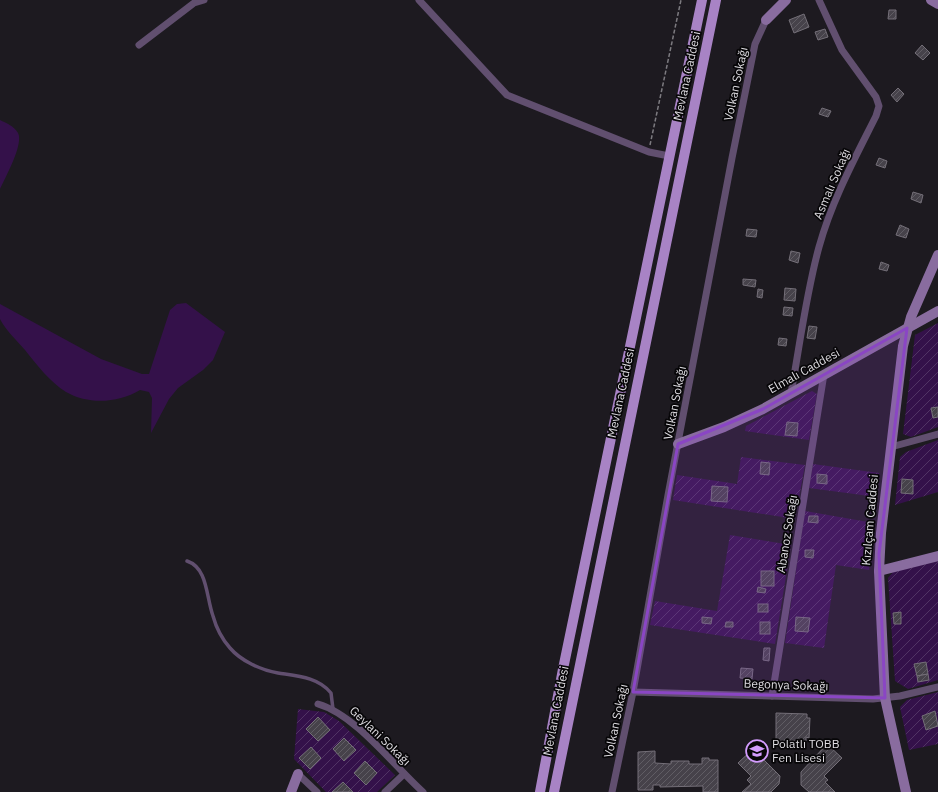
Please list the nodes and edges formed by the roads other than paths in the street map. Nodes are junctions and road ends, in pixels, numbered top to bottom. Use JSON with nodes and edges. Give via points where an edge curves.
{"nodes":[{"id":1,"x":204,"y":0,"type":"edge"},
{"id":2,"x":419,"y":0,"type":"edge"},
{"id":3,"x":702,"y":0,"type":"edge"},
{"id":4,"x":716,"y":0,"type":"edge"},
{"id":5,"x":786,"y":0,"type":"edge"},
{"id":6,"x":819,"y":0,"type":"edge"},
{"id":7,"x":931,"y":0,"type":"edge"},
{"id":8,"x":938,"y":4,"type":"edge"},
{"id":9,"x":766,"y":20,"type":"joint"},
{"id":10,"x":139,"y":45,"type":"dead end"},
{"id":11,"x":669,"y":156,"type":"junction"},
{"id":12,"x":938,"y":255,"type":"edge"},
{"id":13,"x":938,"y":311,"type":"edge"},
{"id":14,"x":907,"y":328,"type":"junction"},
{"id":15,"x":824,"y":374,"type":"junction"},
{"id":16,"x":792,"y":393,"type":"junction"},
{"id":17,"x":938,"y":434,"type":"edge"},
{"id":18,"x":678,"y":444,"type":"junction"},
{"id":19,"x":891,"y":447,"type":"junction"},
{"id":20,"x":938,"y":556,"type":"edge"},
{"id":21,"x":187,"y":560,"type":"dead end"},
{"id":22,"x":878,"y":571,"type":"junction"},
{"id":23,"x":938,"y":687,"type":"edge"},
{"id":24,"x":633,"y":692,"type":"junction"},
{"id":25,"x":772,"y":696,"type":"junction"},
{"id":26,"x":886,"y":698,"type":"junction"},
{"id":27,"x":318,"y":704,"type":"dead end"},
{"id":28,"x":333,"y":709,"type":"junction"},
{"id":29,"x":298,"y":774,"type":"joint"},
{"id":30,"x":404,"y":774,"type":"junction"},
{"id":31,"x":291,"y":792,"type":"edge"},
{"id":32,"x":317,"y":792,"type":"edge"},
{"id":33,"x":385,"y":792,"type":"edge"},
{"id":34,"x":423,"y":792,"type":"edge"},
{"id":35,"x":540,"y":792,"type":"edge"},
{"id":36,"x":554,"y":792,"type":"edge"},
{"id":37,"x":612,"y":792,"type":"edge"},
{"id":38,"x":906,"y":792,"type":"edge"}],
"edges":[{"from":1,"to":10,"type":"street","via":[[194,3]]},
{"from":2,"to":11,"type":"street","via":[[507,95],[648,152]]},
{"from":3,"to":11,"type":"main road","name":"Mevlana Caddesi"},
{"from":4,"to":36,"type":"main road","name":"Mevlana Caddesi"},
{"from":5,"to":9,"type":"street"},
{"from":6,"to":16,"type":"street","name":"Asmalı Sokağı","via":[[842,50],[879,106],[845,178],[820,245],[806,306]]},
{"from":7,"to":8,"type":"street"},
{"from":9,"to":18,"type":"street","name":"Volkan Sokağı","via":[[753,55]]},
{"from":11,"to":35,"type":"main road","name":"Mevlana Caddesi"},
{"from":12,"to":14,"type":"street","name":"Kızılçam Caddesi"},
{"from":13,"to":14,"type":"street","name":"Elmalı Caddesi"},
{"from":14,"to":15,"type":"street","name":"Elmalı Caddesi"},
{"from":14,"to":19,"type":"street","name":"Kızılçam Caddesi"},
{"from":15,"to":16,"type":"street","name":"Elmalı Caddesi"},
{"from":15,"to":25,"type":"street","name":"Abanoz Sokağı"},
{"from":16,"to":18,"type":"street","name":"Elmalı Caddesi","via":[[744,418]]},
{"from":17,"to":19,"type":"street"},
{"from":18,"to":24,"type":"street","name":"Volkan Sokağı"},
{"from":19,"to":22,"type":"street","name":"Kızılçam Caddesi"},
{"from":20,"to":22,"type":"street"},
{"from":21,"to":28,"type":"lane","via":[[194,563],[204,578],[212,615],[230,648],[267,670],[318,682],[331,693]]},
{"from":22,"to":26,"type":"street","name":"Kızılçam Caddesi"},
{"from":23,"to":26,"type":"street","name":"Begonya Sokağı"},
{"from":24,"to":25,"type":"street","name":"Begonya Sokağı"},
{"from":24,"to":37,"type":"street","name":"Volkan Sokağı"},
{"from":25,"to":26,"type":"street","name":"Begonya Sokağı"},
{"from":26,"to":38,"type":"street","name":"Kızılçam Caddesi"},
{"from":27,"to":28,"type":"street","name":"Geylani Sokağı"},
{"from":28,"to":30,"type":"street","name":"Geylani Sokağı","via":[[356,725]]},
{"from":29,"to":31,"type":"street"},
{"from":29,"to":32,"type":"street"},
{"from":30,"to":33,"type":"street"},
{"from":30,"to":34,"type":"street","name":"Geylani Sokağı"}]}
